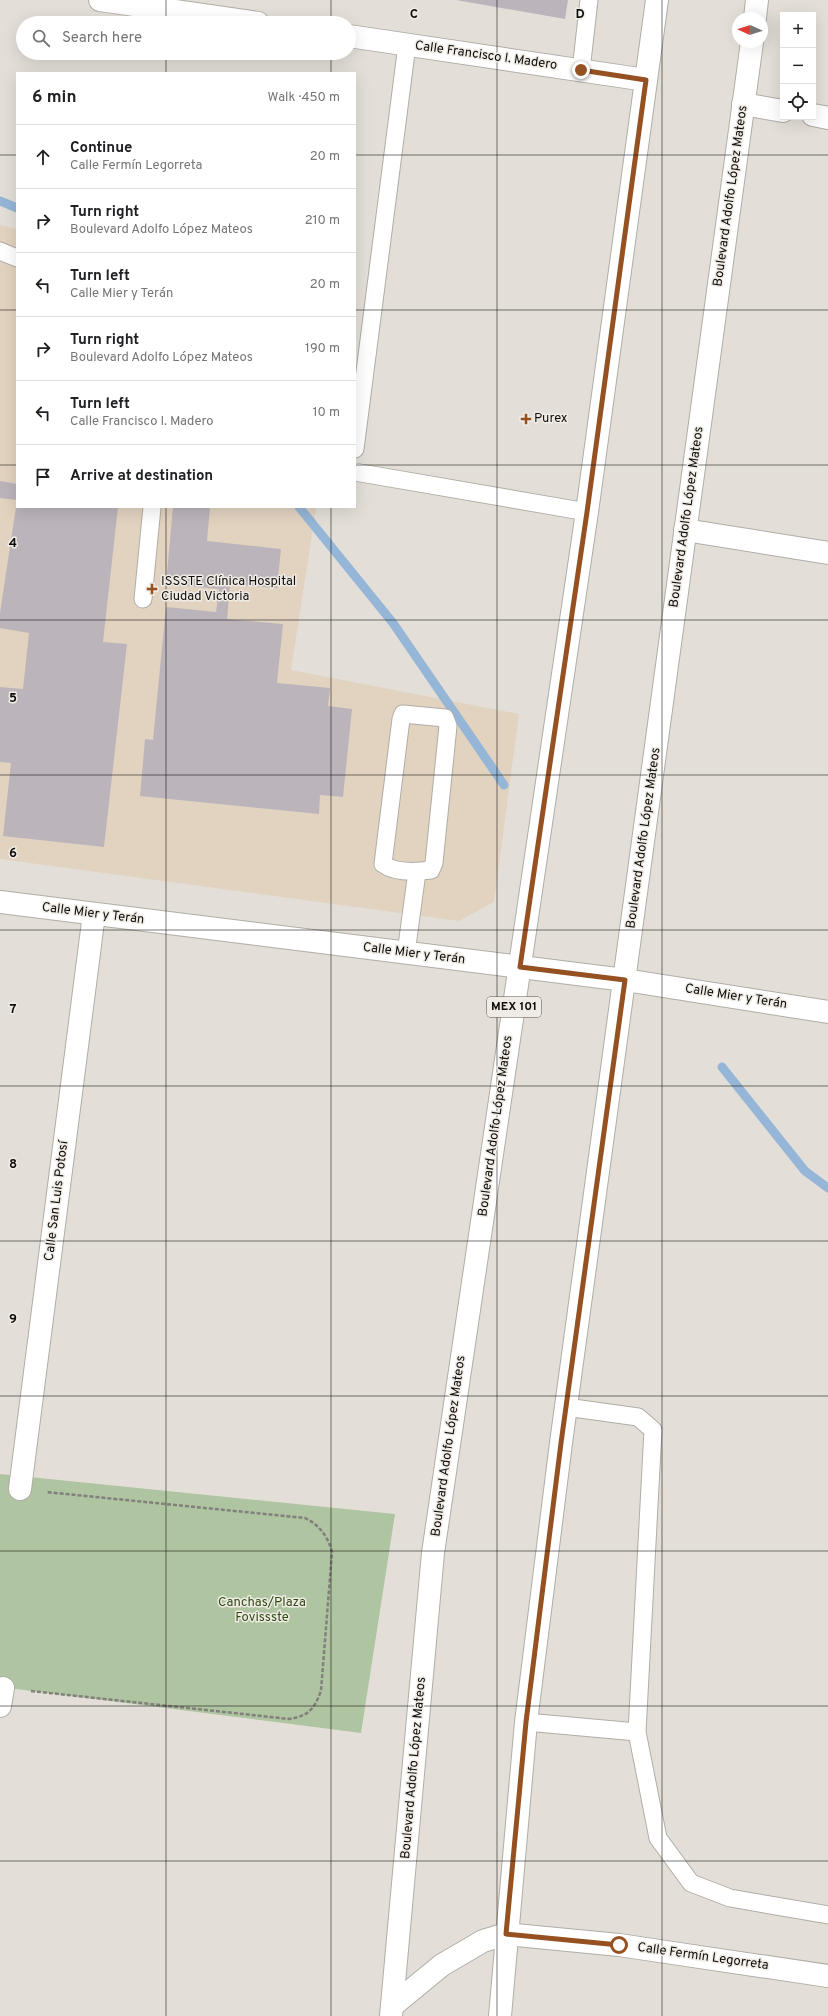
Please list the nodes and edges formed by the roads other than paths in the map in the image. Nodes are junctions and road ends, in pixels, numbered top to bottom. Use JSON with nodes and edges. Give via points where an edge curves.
{"nodes":[{"id":1,"x":100,"y":0,"type":"edge"},
{"id":2,"x":589,"y":0,"type":"edge"},
{"id":3,"x":657,"y":0,"type":"edge"},
{"id":4,"x":757,"y":0,"type":"edge"},
{"id":5,"x":756,"y":12,"type":"edge"},
{"id":6,"x":210,"y":16,"type":"edge"},
{"id":7,"x":356,"y":37,"type":"edge"},
{"id":8,"x":407,"y":45,"type":"junction"},
{"id":9,"x":751,"y":48,"type":"edge"},
{"id":10,"x":581,"y":70,"type":"junction"},
{"id":11,"x":646,"y":80,"type":"junction"},
{"id":12,"x":743,"y":104,"type":"junction"},
{"id":13,"x":780,"y":110,"type":"edge"},
{"id":14,"x":816,"y":116,"type":"edge"},
{"id":15,"x":828,"y":118,"type":"edge"},
{"id":16,"x":0,"y":251,"type":"edge"},
{"id":17,"x":16,"y":258,"type":"edge"},
{"id":18,"x":356,"y":441,"type":"edge"},
{"id":19,"x":356,"y":472,"type":"edge"},
{"id":20,"x":152,"y":508,"type":"edge"},
{"id":21,"x":587,"y":512,"type":"junction"},
{"id":22,"x":685,"y":530,"type":"junction"},
{"id":23,"x":828,"y":553,"type":"edge"},
{"id":24,"x":143,"y":599,"type":"dead end"},
{"id":25,"x":417,"y":872,"type":"junction"},
{"id":26,"x":0,"y":902,"type":"edge"},
{"id":27,"x":94,"y":914,"type":"junction"},
{"id":28,"x":406,"y":953,"type":"junction"},
{"id":29,"x":520,"y":967,"type":"junction"},
{"id":30,"x":625,"y":980,"type":"junction"},
{"id":31,"x":828,"y":1012,"type":"edge"},
{"id":32,"x":566,"y":1407,"type":"junction"},
{"id":33,"x":20,"y":1489,"type":"road end"},
{"id":34,"x":526,"y":1722,"type":"junction"},
{"id":35,"x":637,"y":1732,"type":"junction"},
{"id":36,"x":828,"y":1915,"type":"edge"},
{"id":37,"x":506,"y":1934,"type":"junction"},
{"id":38,"x":828,"y":1976,"type":"edge"},
{"id":39,"x":392,"y":2011,"type":"edge"},
{"id":40,"x":500,"y":2016,"type":"edge"}],
"edges":[{"from":1,"to":6,"type":"main road"},
{"from":2,"to":10,"type":"lane"},
{"from":3,"to":11,"type":"main road","name":"Boulevard Adolfo López Mateos","number":"MEX 101"},
{"from":4,"to":5,"type":"main road"},
{"from":7,"to":8,"type":"main road","name":"Calle Francisco I. Madero"},
{"from":8,"to":10,"type":"main road","name":"Calle Francisco I. Madero"},
{"from":8,"to":18,"type":"lane"},
{"from":9,"to":12,"type":"main road","name":"Boulevard Adolfo López Mateos"},
{"from":10,"to":11,"type":"main road","name":"Calle Francisco I. Madero"},
{"from":11,"to":21,"type":"main road","name":"Boulevard Adolfo López Mateos","number":"MEX 101"},
{"from":12,"to":13,"type":"main road"},
{"from":12,"to":22,"type":"main road","name":"Boulevard Adolfo López Mateos"},
{"from":14,"to":15,"type":"main road"},
{"from":16,"to":17,"type":"lane"},
{"from":19,"to":21,"type":"lane"},
{"from":20,"to":24,"type":"lane"},
{"from":21,"to":29,"type":"main road","name":"Boulevard Adolfo López Mateos","number":"MEX 101"},
{"from":22,"to":23,"type":"main road"},
{"from":22,"to":30,"type":"main road","name":"Boulevard Adolfo López Mateos"},
{"from":25,"to":25,"type":"lane","via":[[389,868],[383,864],[403,714],[445,718],[448,726],[434,863],[431,870]]},
{"from":25,"to":28,"type":"lane"},
{"from":26,"to":27,"type":"main road","name":"Calle Mier y Terán"},
{"from":27,"to":28,"type":"main road","name":"Calle Mier y Terán"},
{"from":27,"to":33,"type":"main road","name":"Calle San Luis Potosí"},
{"from":28,"to":29,"type":"main road","name":"Calle Mier y Terán"},
{"from":29,"to":30,"type":"main road","name":"Calle Mier y Terán"},
{"from":29,"to":39,"type":"main road","name":"Boulevard Adolfo López Mateos","number":"MEX 101","via":[[433,1553]]},
{"from":30,"to":31,"type":"main road","name":"Calle Mier y Terán"},
{"from":30,"to":32,"type":"main road","name":"Boulevard Adolfo López Mateos"},
{"from":32,"to":34,"type":"main road","name":"Boulevard Adolfo López Mateos"},
{"from":32,"to":35,"type":"lane","via":[[638,1417],[653,1430]]},
{"from":34,"to":35,"type":"lane"},
{"from":34,"to":37,"type":"main road","name":"Boulevard Adolfo López Mateos"},
{"from":35,"to":36,"type":"lane","via":[[658,1838],[691,1883],[730,1898]]},
{"from":37,"to":38,"type":"main road","name":"Calle Fermín Legorreta","via":[[619,1945]]},
{"from":37,"to":39,"type":"main road","via":[[483,1941],[442,1965]]},
{"from":37,"to":40,"type":"main road","name":"Boulevard Adolfo López Mateos"}]}
